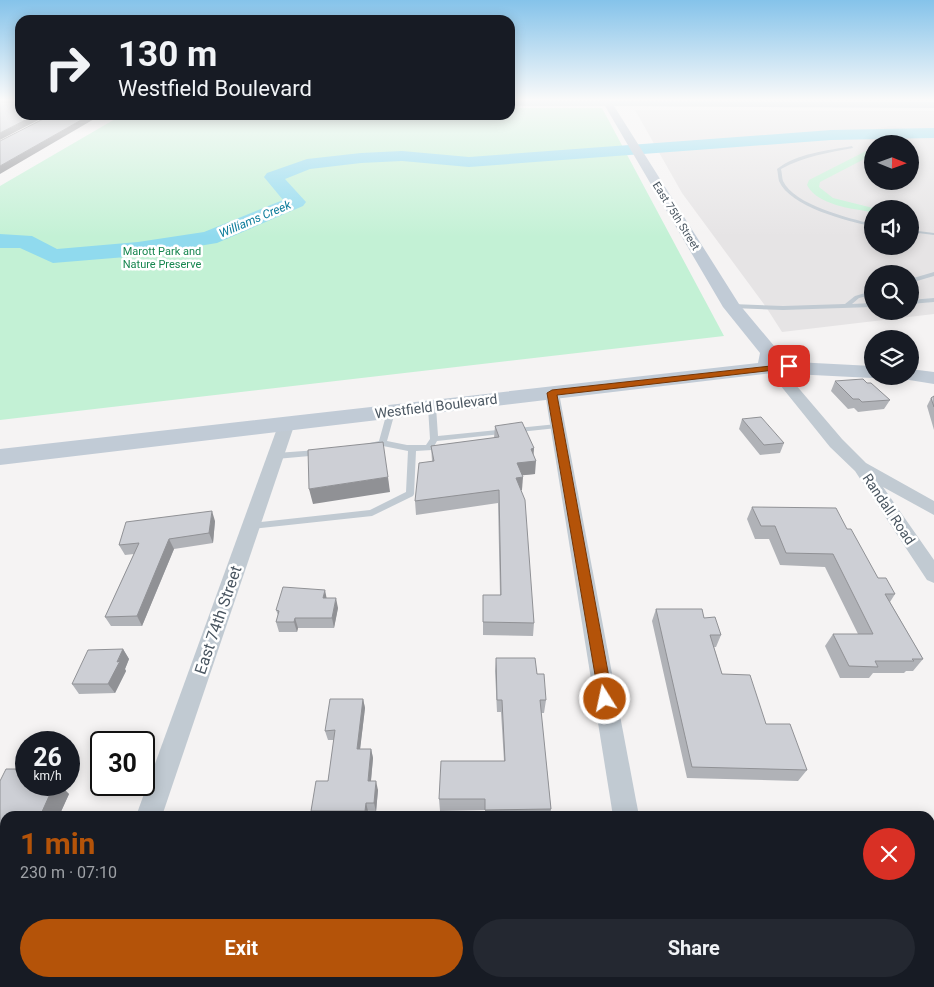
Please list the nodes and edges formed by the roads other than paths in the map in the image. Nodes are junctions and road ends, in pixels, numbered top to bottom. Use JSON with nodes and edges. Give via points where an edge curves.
{"nodes":[{"id":1,"x":632,"y":145,"type":"edge"},
{"id":2,"x":852,"y":147,"type":"dead end"},
{"id":3,"x":864,"y":222,"type":"edge"},
{"id":4,"x":919,"y":232,"type":"edge"},
{"id":5,"x":934,"y":234,"type":"edge"},
{"id":6,"x":934,"y":274,"type":"edge"},
{"id":7,"x":919,"y":278,"type":"edge"},
{"id":8,"x":864,"y":295,"type":"edge"},
{"id":9,"x":934,"y":300,"type":"edge"},
{"id":10,"x":919,"y":301,"type":"edge"},
{"id":11,"x":864,"y":305,"type":"edge"},
{"id":12,"x":846,"y":306,"type":"junction"},
{"id":13,"x":732,"y":307,"type":"junction"},
{"id":14,"x":770,"y":364,"type":"junction"},
{"id":15,"x":864,"y":371,"type":"edge"},
{"id":16,"x":919,"y":376,"type":"edge"},
{"id":17,"x":934,"y":378,"type":"edge"},
{"id":18,"x":552,"y":393,"type":"junction"},
{"id":19,"x":432,"y":407,"type":"junction"},
{"id":20,"x":391,"y":412,"type":"junction"},
{"id":21,"x":287,"y":423,"type":"junction"},
{"id":22,"x":557,"y":426,"type":"junction"},
{"id":23,"x":434,"y":440,"type":"junction"},
{"id":24,"x":383,"y":443,"type":"junction"},
{"id":25,"x":365,"y":446,"type":"edge"},
{"id":26,"x":412,"y":448,"type":"junction"},
{"id":27,"x":328,"y":452,"type":"edge"},
{"id":28,"x":276,"y":456,"type":"junction"},
{"id":29,"x":0,"y":457,"type":"edge"},
{"id":30,"x":860,"y":468,"type":"junction"},
{"id":31,"x":934,"y":509,"type":"edge"},
{"id":32,"x":251,"y":526,"type":"junction"},
{"id":33,"x":934,"y":575,"type":"edge"},
{"id":34,"x":151,"y":811,"type":"edge"},
{"id":35,"x":625,"y":811,"type":"edge"}],
"edges":[{"from":1,"to":13,"type":"street","name":"East 75th Street"},
{"from":2,"to":3,"type":"lane","via":[[791,162],[779,170],[778,177],[782,187],[802,202]]},
{"from":4,"to":5,"type":"lane"},
{"from":6,"to":7,"type":"lane"},
{"from":8,"to":12,"type":"lane"},
{"from":9,"to":10,"type":"lane"},
{"from":11,"to":12,"type":"lane"},
{"from":12,"to":13,"type":"lane"},
{"from":13,"to":14,"type":"street","name":"East 75th Street","via":[[735,326],[750,355]]},
{"from":14,"to":15,"type":"street","name":"Westfield Boulevard"},
{"from":14,"to":18,"type":"street","name":"Westfield Boulevard"},
{"from":14,"to":30,"type":"street","name":"East 75th Street"},
{"from":16,"to":17,"type":"street"},
{"from":18,"to":19,"type":"street","name":"Westfield Boulevard"},
{"from":18,"to":22,"type":"street"},
{"from":19,"to":20,"type":"street","name":"Westfield Boulevard"},
{"from":19,"to":23,"type":"lane"},
{"from":20,"to":21,"type":"street","name":"Westfield Boulevard"},
{"from":20,"to":24,"type":"lane"},
{"from":21,"to":28,"type":"street","name":"East 74th Street"},
{"from":21,"to":29,"type":"street","name":"Westfield Boulevard"},
{"from":22,"to":23,"type":"lane"},
{"from":22,"to":35,"type":"street"},
{"from":23,"to":26,"type":"lane","via":[[429,448]]},
{"from":24,"to":25,"type":"lane"},
{"from":24,"to":26,"type":"lane"},
{"from":26,"to":32,"type":"lane","via":[[410,494],[390,505],[372,513]]},
{"from":27,"to":28,"type":"lane"},
{"from":28,"to":32,"type":"street","name":"East 74th Street"},
{"from":30,"to":31,"type":"street","name":"East 75th Street"},
{"from":30,"to":33,"type":"street","name":"Randall Road"},
{"from":32,"to":34,"type":"street","name":"East 74th Street"}]}
